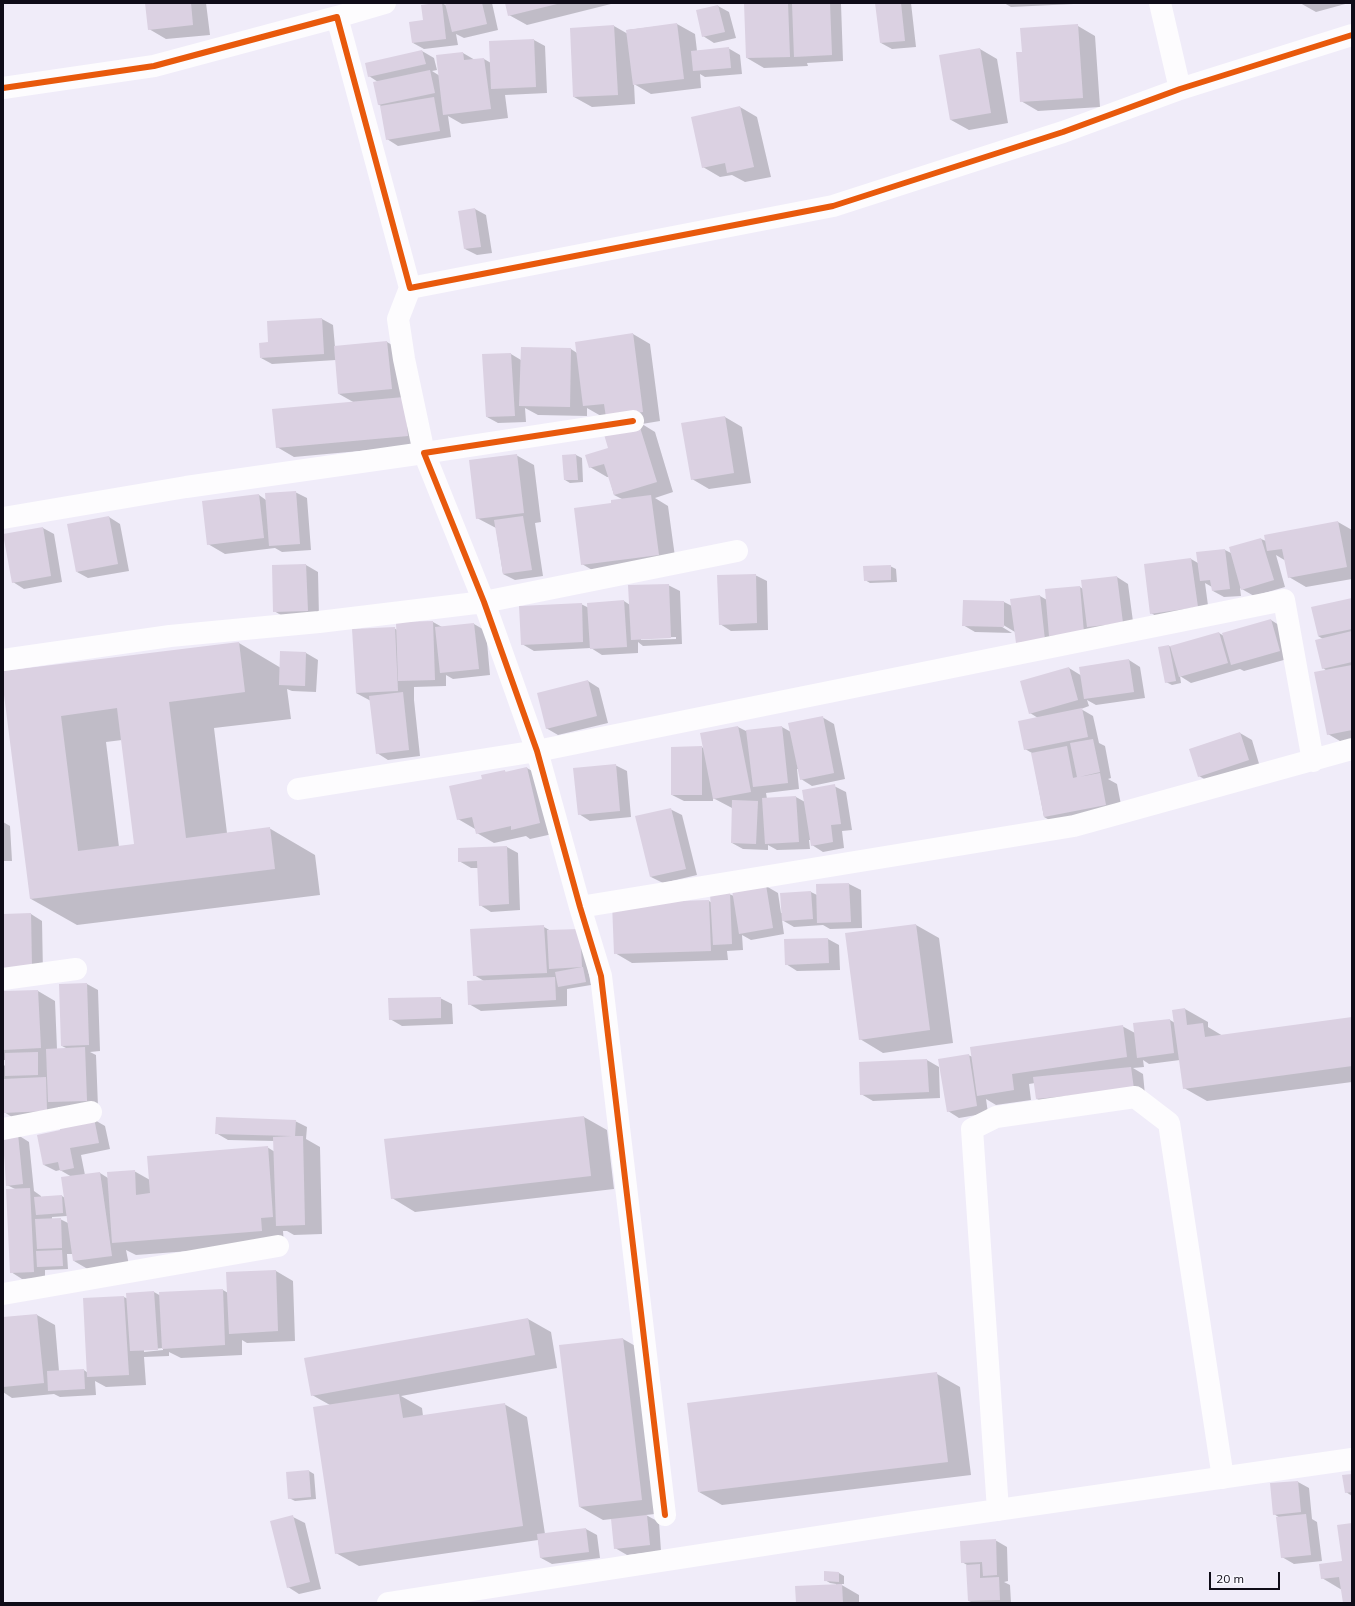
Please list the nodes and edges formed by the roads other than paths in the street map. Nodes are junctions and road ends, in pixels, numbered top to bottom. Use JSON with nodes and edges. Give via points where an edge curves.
{"nodes":[{"id":1,"x":385,"y":3,"type":"edge"},
{"id":2,"x":1160,"y":3,"type":"edge"},
{"id":3,"x":337,"y":17,"type":"junction"},
{"id":4,"x":1352,"y":35,"type":"edge"},
{"id":5,"x":3,"y":88,"type":"edge"},
{"id":6,"x":1180,"y":89,"type":"junction"},
{"id":7,"x":410,"y":288,"type":"junction"},
{"id":8,"x":633,"y":420,"type":"dead end"},
{"id":9,"x":424,"y":453,"type":"junction"},
{"id":10,"x":3,"y":518,"type":"edge"},
{"id":11,"x":737,"y":551,"type":"dead end"},
{"id":12,"x":484,"y":602,"type":"junction"},
{"id":13,"x":3,"y":660,"type":"edge"},
{"id":14,"x":1352,"y":750,"type":"edge"},
{"id":15,"x":537,"y":751,"type":"junction"},
{"id":16,"x":1312,"y":761,"type":"junction"},
{"id":17,"x":298,"y":789,"type":"dead end"},
{"id":18,"x":580,"y":907,"type":"junction"},
{"id":19,"x":76,"y":969,"type":"dead end"},
{"id":20,"x":3,"y":979,"type":"edge"},
{"id":21,"x":91,"y":1112,"type":"dead end"},
{"id":22,"x":3,"y":1129,"type":"edge"},
{"id":23,"x":278,"y":1246,"type":"dead end"},
{"id":24,"x":3,"y":1294,"type":"edge"},
{"id":25,"x":1352,"y":1459,"type":"edge"},
{"id":26,"x":1223,"y":1478,"type":"junction"},
{"id":27,"x":998,"y":1510,"type":"junction"},
{"id":28,"x":665,"y":1515,"type":"dead end"},
{"id":29,"x":388,"y":1603,"type":"edge"}],
"edges":[{"from":1,"to":3,"type":"street"},
{"from":2,"to":6,"type":"street"},
{"from":3,"to":5,"type":"street","via":[[154,66]]},
{"from":3,"to":7,"type":"street"},
{"from":4,"to":6,"type":"street"},
{"from":6,"to":7,"type":"street","via":[[1063,132],[833,206]]},
{"from":7,"to":9,"type":"street","via":[[398,320]]},
{"from":8,"to":9,"type":"street"},
{"from":9,"to":10,"type":"street","via":[[186,487]]},
{"from":9,"to":12,"type":"street"},
{"from":11,"to":12,"type":"street"},
{"from":12,"to":13,"type":"street","via":[[319,622],[170,636]]},
{"from":12,"to":15,"type":"street"},
{"from":14,"to":16,"type":"street"},
{"from":15,"to":16,"type":"street","via":[[1284,600]]},
{"from":15,"to":17,"type":"street"},
{"from":15,"to":18,"type":"street"},
{"from":16,"to":18,"type":"street","via":[[1074,826]]},
{"from":18,"to":28,"type":"street","via":[[601,976]]},
{"from":19,"to":20,"type":"street"},
{"from":21,"to":22,"type":"street"},
{"from":23,"to":24,"type":"street"},
{"from":25,"to":26,"type":"street"},
{"from":26,"to":27,"type":"street"},
{"from":26,"to":27,"type":"street","via":[[1169,1123],[1135,1097],[996,1117],[972,1129]]},
{"from":27,"to":29,"type":"street"}]}
